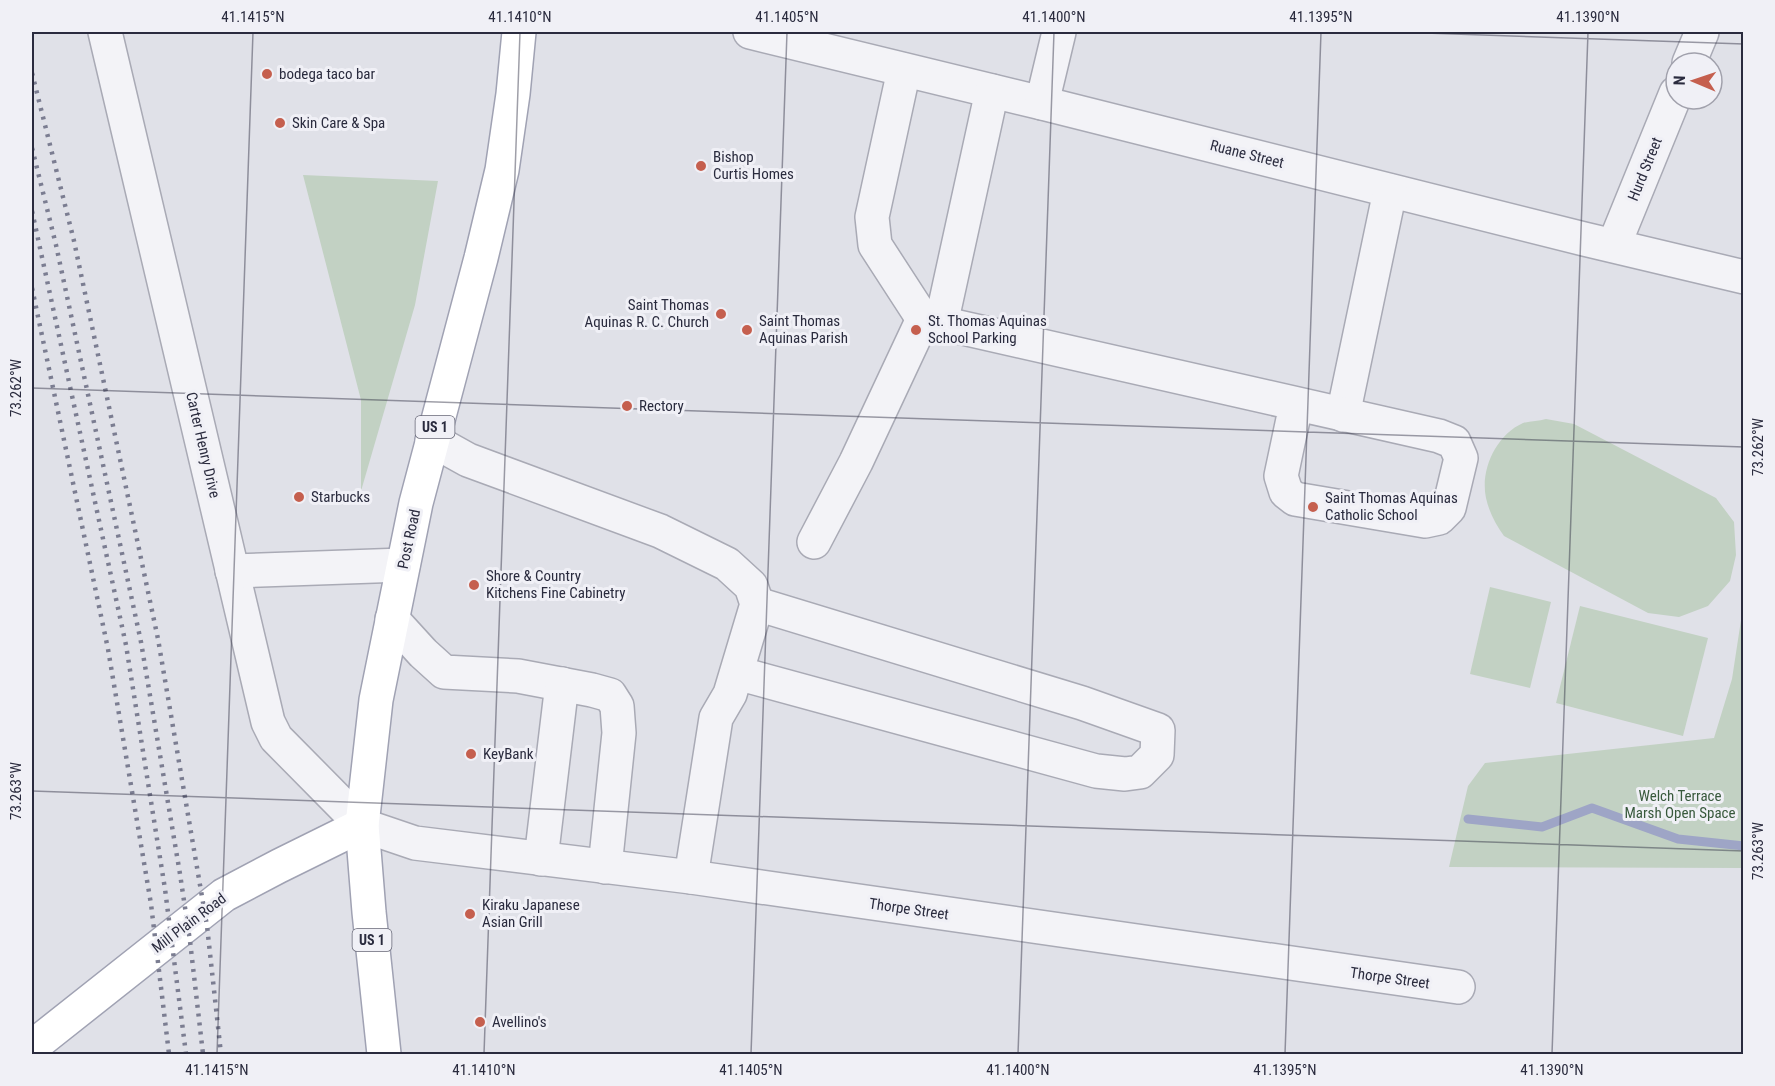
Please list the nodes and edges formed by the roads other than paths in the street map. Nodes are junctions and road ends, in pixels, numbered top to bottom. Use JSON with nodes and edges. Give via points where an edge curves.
{"nodes":[{"id":1,"x":105,"y":32,"type":"edge"},
{"id":2,"x":519,"y":32,"type":"edge"},
{"id":3,"x":1059,"y":32,"type":"edge"},
{"id":4,"x":1702,"y":32,"type":"edge"},
{"id":5,"x":764,"y":33,"type":"edge"},
{"id":6,"x":1694,"y":51,"type":"edge"},
{"id":7,"x":904,"y":70,"type":"junction"},
{"id":8,"x":993,"y":91,"type":"junction"},
{"id":9,"x":1042,"y":103,"type":"junction"},
{"id":10,"x":1669,"y":111,"type":"edge"},
{"id":11,"x":1390,"y":191,"type":"junction"},
{"id":12,"x":1614,"y":245,"type":"junction"},
{"id":13,"x":1743,"y":277,"type":"edge"},
{"id":14,"x":932,"y":321,"type":"junction"},
{"id":15,"x":1296,"y":405,"type":"junction"},
{"id":16,"x":1343,"y":415,"type":"junction"},
{"id":17,"x":432,"y":440,"type":"junction"},
{"id":18,"x":814,"y":542,"type":"dead end"},
{"id":19,"x":404,"y":565,"type":"junction"},
{"id":20,"x":232,"y":571,"type":"junction"},
{"id":21,"x":757,"y":604,"type":"junction"},
{"id":22,"x":392,"y":619,"type":"junction"},
{"id":23,"x":737,"y":673,"type":"junction"},
{"id":24,"x":562,"y":684,"type":"junction"},
{"id":25,"x":362,"y":825,"type":"junction"},
{"id":26,"x":541,"y":859,"type":"junction"},
{"id":27,"x":605,"y":867,"type":"junction"},
{"id":28,"x":691,"y":877,"type":"junction"},
{"id":29,"x":1458,"y":987,"type":"dead end"},
{"id":30,"x":32,"y":1047,"type":"edge"},
{"id":31,"x":384,"y":1054,"type":"edge"}],
"edges":[{"from":1,"to":20,"type":"street","name":"Carter Henry Drive"},
{"from":2,"to":17,"type":"main road","name":"Post Road","number":"US 1","via":[[502,170]]},
{"from":3,"to":9,"type":"street"},
{"from":4,"to":6,"type":"street"},
{"from":5,"to":7,"type":"street","name":"Ruane Street"},
{"from":7,"to":8,"type":"street","name":"Ruane Street"},
{"from":7,"to":14,"type":"street","via":[[872,217],[876,245]]},
{"from":8,"to":9,"type":"street","name":"Ruane Street"},
{"from":8,"to":14,"type":"street"},
{"from":9,"to":11,"type":"street","name":"Ruane Street"},
{"from":10,"to":12,"type":"street","name":"Hurd Street"},
{"from":11,"to":12,"type":"street","name":"Ruane Street"},
{"from":11,"to":16,"type":"street"},
{"from":12,"to":13,"type":"street","name":"Ruane Street"},
{"from":14,"to":15,"type":"street"},
{"from":14,"to":18,"type":"street"},
{"from":15,"to":16,"type":"street"},
{"from":15,"to":16,"type":"street","via":[[1281,476],[1286,492],[1295,499],[1425,521],[1439,518],[1449,508],[1461,458],[1454,442]]},
{"from":17,"to":19,"type":"main road","name":"Post Road","number":"US 1"},
{"from":17,"to":21,"type":"street","via":[[468,460],[660,531],[727,564],[752,586]]},
{"from":19,"to":20,"type":"street"},
{"from":19,"to":22,"type":"main road","name":"Post Road","number":"US 1"},
{"from":20,"to":25,"type":"street","name":"Carter Henry Drive","via":[[268,722],[276,738]]},
{"from":21,"to":23,"type":"street"},
{"from":21,"to":23,"type":"street","via":[[1158,730],[1157,756],[1140,772],[1096,771]]},
{"from":22,"to":24,"type":"street","via":[[444,672],[518,676]]},
{"from":22,"to":25,"type":"main road","name":"Post Road","number":"US 1","via":[[376,700]]},
{"from":23,"to":28,"type":"street","via":[[716,718]]},
{"from":24,"to":26,"type":"street"},
{"from":24,"to":27,"type":"street","via":[[610,695],[617,706],[619,733]]},
{"from":25,"to":26,"type":"street","name":"Thorpe Street","via":[[415,843]]},
{"from":25,"to":30,"type":"main road","name":"Mill Plain Road","via":[[224,895]]},
{"from":25,"to":31,"type":"main road","name":"Post Road","number":"US 1"},
{"from":26,"to":27,"type":"street","name":"Thorpe Street"},
{"from":27,"to":28,"type":"street","name":"Thorpe Street"},
{"from":28,"to":29,"type":"street","name":"Thorpe Street"}]}
